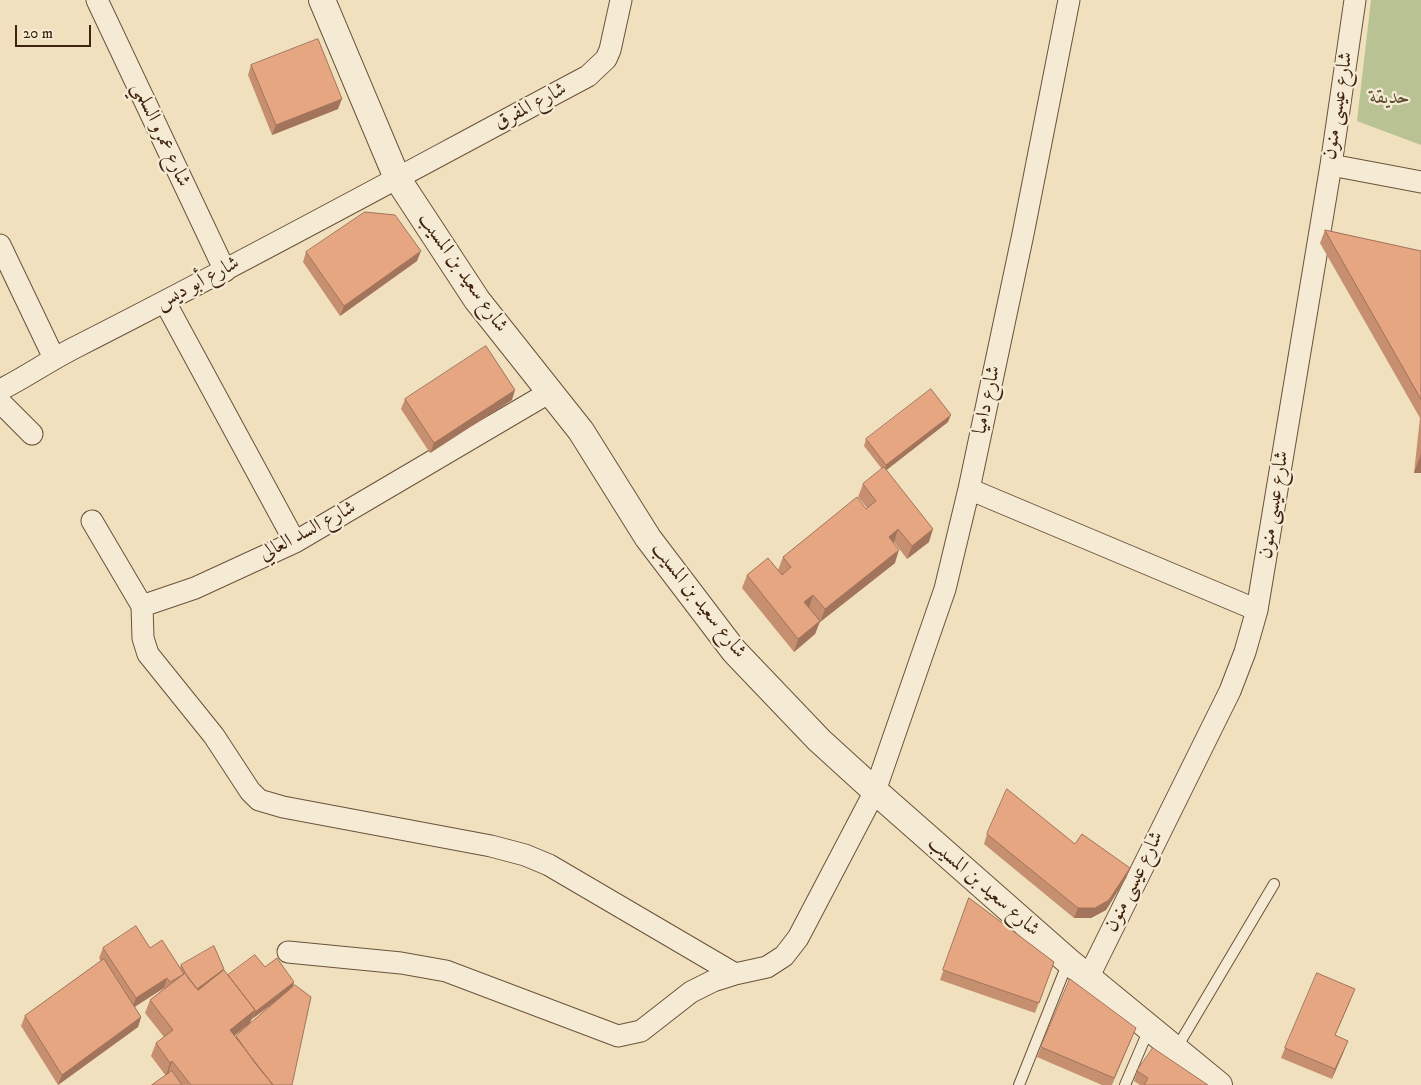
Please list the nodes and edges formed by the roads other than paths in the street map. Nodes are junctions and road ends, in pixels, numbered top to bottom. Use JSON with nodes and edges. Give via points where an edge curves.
{"nodes":[{"id":1,"x":96,"y":0,"type":"edge"},
{"id":2,"x":622,"y":0,"type":"edge"},
{"id":3,"x":1069,"y":0,"type":"edge"},
{"id":4,"x":1356,"y":0,"type":"edge"},
{"id":5,"x":327,"y":4,"type":"edge"},
{"id":6,"x":1331,"y":165,"type":"junction"},
{"id":7,"x":397,"y":178,"type":"junction"},
{"id":8,"x":1421,"y":182,"type":"edge"},
{"id":9,"x":0,"y":245,"type":"edge"},
{"id":10,"x":225,"y":271,"type":"junction"},
{"id":11,"x":165,"y":302,"type":"junction"},
{"id":12,"x":54,"y":358,"type":"junction"},
{"id":13,"x":0,"y":390,"type":"edge"},
{"id":14,"x":550,"y":392,"type":"junction"},
{"id":15,"x":0,"y":402,"type":"edge"},
{"id":16,"x":32,"y":434,"type":"dead end"},
{"id":17,"x":969,"y":489,"type":"junction"},
{"id":18,"x":92,"y":522,"type":"dead end"},
{"id":19,"x":295,"y":542,"type":"junction"},
{"id":20,"x":142,"y":606,"type":"junction"},
{"id":21,"x":1257,"y":610,"type":"junction"},
{"id":22,"x":875,"y":791,"type":"junction"},
{"id":23,"x":1274,"y":884,"type":"dead end"},
{"id":24,"x":288,"y":952,"type":"dead end"},
{"id":25,"x":1068,"y":961,"type":"junction"},
{"id":26,"x":735,"y":974,"type":"junction"},
{"id":27,"x":1088,"y":978,"type":"junction"},
{"id":28,"x":1150,"y":1028,"type":"junction"},
{"id":29,"x":1176,"y":1050,"type":"junction"},
{"id":30,"x":1019,"y":1085,"type":"edge"},
{"id":31,"x":1125,"y":1085,"type":"edge"},
{"id":32,"x":1219,"y":1085,"type":"edge"}],
"edges":[{"from":1,"to":10,"type":"street","name":"شارع عمرو السلمي"},
{"from":2,"to":7,"type":"street","name":"شارع المفرق","via":[[606,60],[588,76]]},
{"from":3,"to":17,"type":"street","name":"شارع داميا"},
{"from":4,"to":6,"type":"street","name":"شارع عيسى منون"},
{"from":5,"to":7,"type":"street","name":"شارع سعيد بن المسيب"},
{"from":6,"to":8,"type":"street"},
{"from":6,"to":21,"type":"street","name":"شارع عيسى منون"},
{"from":7,"to":10,"type":"street","name":"شارع أبو ديس"},
{"from":7,"to":14,"type":"street","name":"شارع سعيد بن المسيب","via":[[477,300]]},
{"from":9,"to":12,"type":"street"},
{"from":10,"to":11,"type":"street","name":"شارع أبو ديس"},
{"from":11,"to":12,"type":"street","name":"شارع أبو ديس"},
{"from":11,"to":19,"type":"street"},
{"from":12,"to":13,"type":"street","name":"شارع أبو ديس"},
{"from":14,"to":19,"type":"street","name":"شارع السد العالي"},
{"from":14,"to":22,"type":"street","name":"شارع سعيد بن المسيب","via":[[581,431],[648,538],[734,651],[819,740]]},
{"from":15,"to":16,"type":"street"},
{"from":17,"to":21,"type":"street"},
{"from":17,"to":22,"type":"street","name":"شارع داميا","via":[[945,589]]},
{"from":18,"to":20,"type":"street"},
{"from":19,"to":20,"type":"street","name":"شارع السد العالي","via":[[196,588]]},
{"from":20,"to":26,"type":"street","via":[[143,638],[148,654],[214,736],[259,800],[525,854]]},
{"from":21,"to":27,"type":"street","name":"شارع عيسى منون","via":[[1230,691]]},
{"from":22,"to":25,"type":"street","name":"شارع سعيد بن المسيب"},
{"from":22,"to":26,"type":"street","name":"شارع داميا","via":[[789,950],[767,966]]},
{"from":23,"to":29,"type":"lane"},
{"from":24,"to":26,"type":"street","name":"شارع داميا","via":[[401,963],[446,971],[618,1036],[641,1031],[691,992]]},
{"from":25,"to":27,"type":"street","name":"شارع سعيد بن المسيب"},
{"from":25,"to":30,"type":"lane"},
{"from":27,"to":28,"type":"street","name":"شارع سعيد بن المسيب"},
{"from":28,"to":29,"type":"street","name":"شارع سعيد بن المسيب"},
{"from":28,"to":31,"type":"lane"},
{"from":29,"to":32,"type":"street","name":"شارع سعيد بن المسيب"}]}
